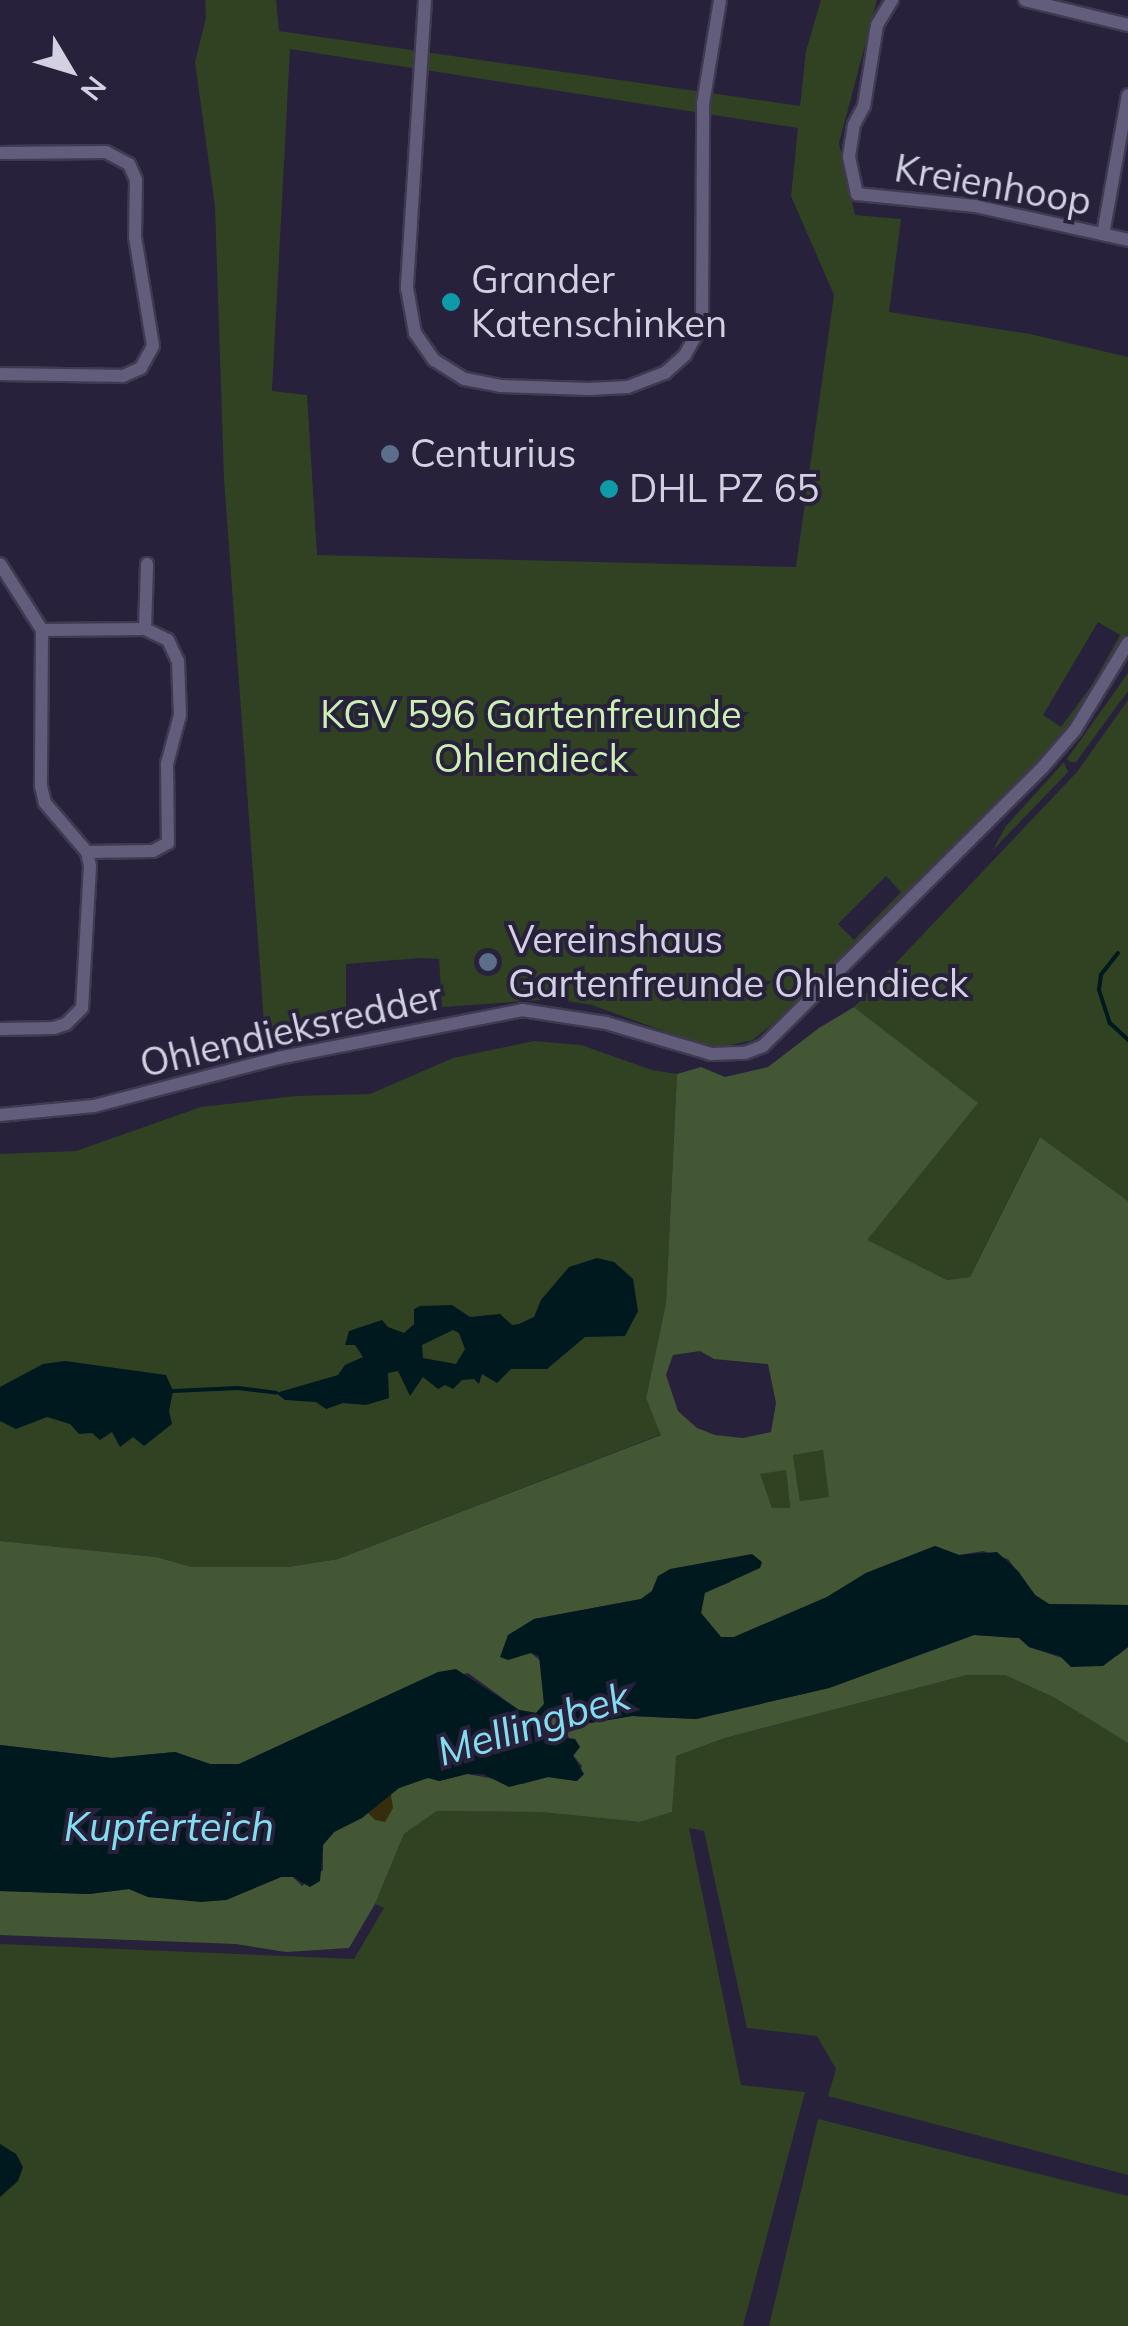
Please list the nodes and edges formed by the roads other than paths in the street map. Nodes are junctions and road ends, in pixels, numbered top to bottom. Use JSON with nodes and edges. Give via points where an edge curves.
{"nodes":[{"id":1,"x":424,"y":0,"type":"edge"},
{"id":2,"x":720,"y":0,"type":"edge"},
{"id":3,"x":892,"y":0,"type":"edge"},
{"id":4,"x":1026,"y":0,"type":"edge"},
{"id":5,"x":1128,"y":25,"type":"edge"},
{"id":6,"x":1128,"y":95,"type":"edge"},
{"id":7,"x":0,"y":153,"type":"edge"},
{"id":8,"x":1103,"y":234,"type":"junction"},
{"id":9,"x":1128,"y":240,"type":"edge"},
{"id":10,"x":0,"y":374,"type":"edge"},
{"id":11,"x":0,"y":564,"type":"edge"},
{"id":12,"x":146,"y":564,"type":"dead end"},
{"id":13,"x":42,"y":630,"type":"junction"},
{"id":14,"x":145,"y":630,"type":"junction"},
{"id":15,"x":1128,"y":643,"type":"edge"},
{"id":16,"x":87,"y":852,"type":"junction"},
{"id":17,"x":0,"y":1029,"type":"edge"},
{"id":18,"x":0,"y":1115,"type":"edge"}],
"edges":[{"from":1,"to":2,"type":"street","via":[[409,318],[422,346],[456,376],[500,386],[570,388],[642,383],[673,367],[696,340],[704,304],[703,104]]},
{"from":3,"to":8,"type":"street","name":"Kreienhoop","via":[[878,25],[864,106],[854,125],[849,156],[857,194],[976,206]]},
{"from":4,"to":5,"type":"street"},
{"from":6,"to":8,"type":"street"},
{"from":7,"to":10,"type":"street","via":[[106,152],[129,164],[153,346],[142,368],[123,376]]},
{"from":8,"to":9,"type":"street","name":"Kreienhoop"},
{"from":11,"to":13,"type":"street"},
{"from":12,"to":14,"type":"street"},
{"from":13,"to":14,"type":"street"},
{"from":13,"to":16,"type":"street","via":[[41,786],[45,803]]},
{"from":14,"to":16,"type":"street","via":[[168,640],[178,660],[180,715],[167,764],[171,834],[153,850]]},
{"from":15,"to":18,"type":"street","name":"Ohlendieksredder","via":[[1075,730],[1043,767],[763,1046],[711,1054],[606,1023],[522,1010],[278,1058],[94,1106]]},
{"from":16,"to":17,"type":"street","via":[[82,1008],[54,1028]]}]}
